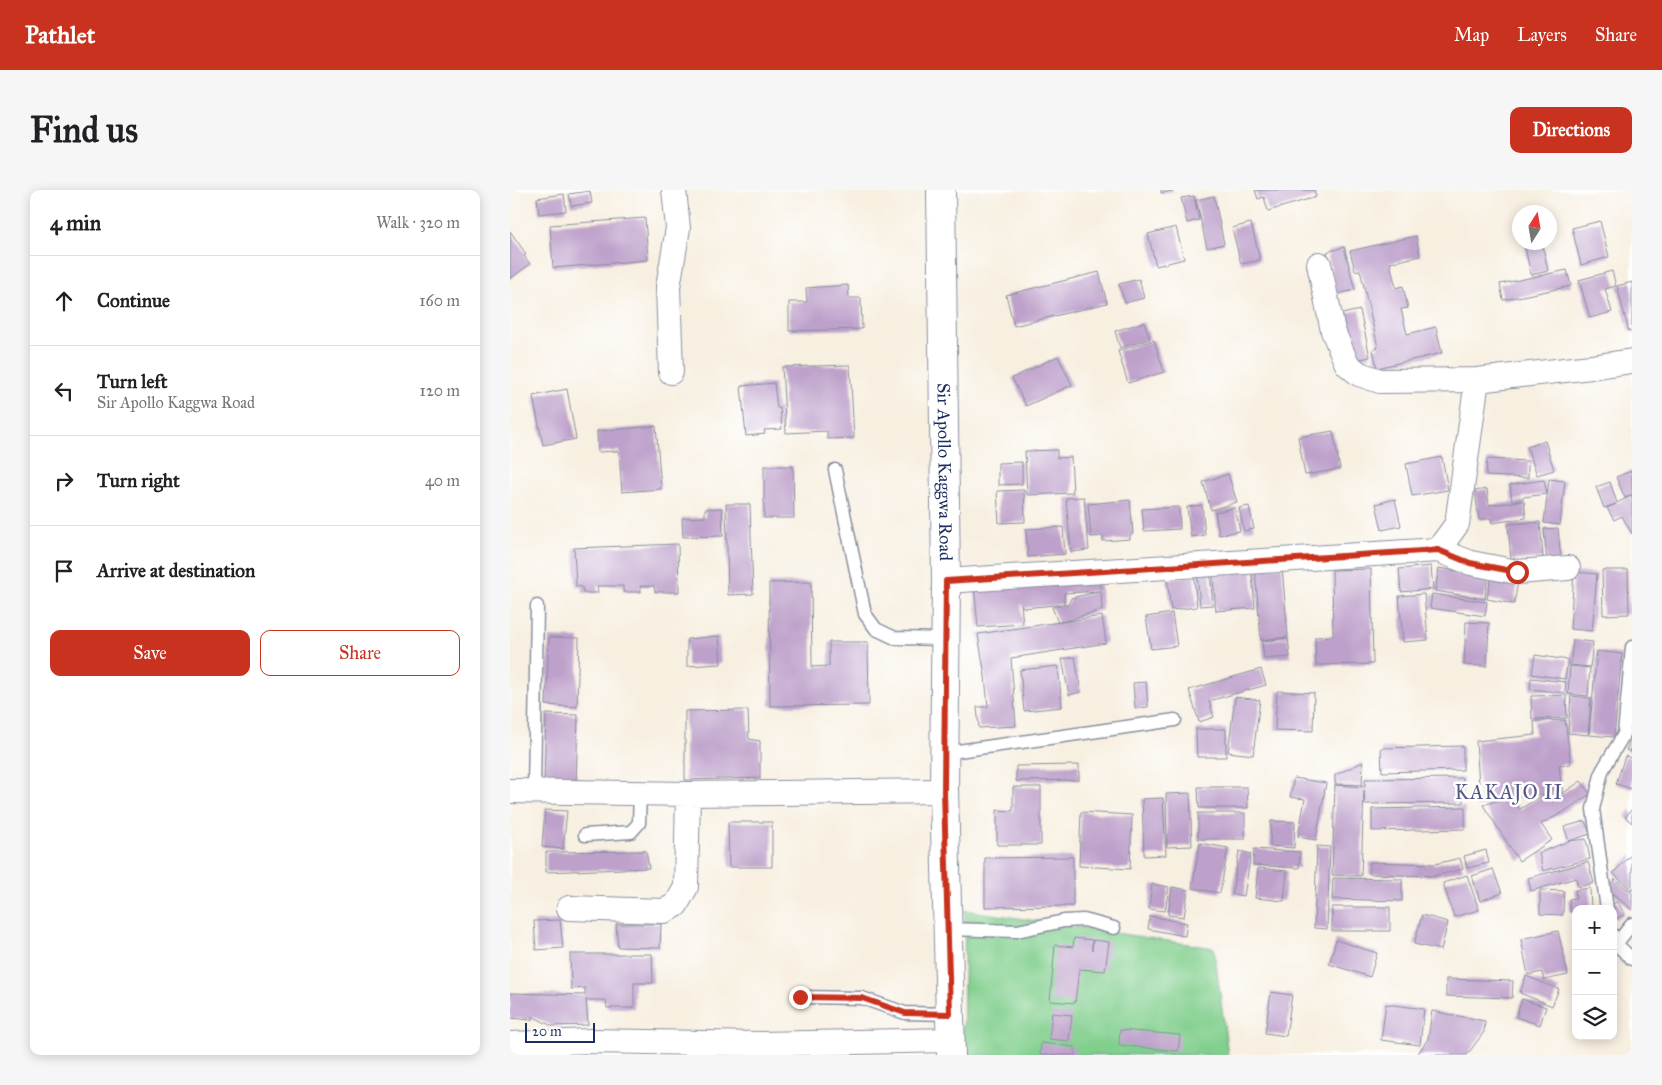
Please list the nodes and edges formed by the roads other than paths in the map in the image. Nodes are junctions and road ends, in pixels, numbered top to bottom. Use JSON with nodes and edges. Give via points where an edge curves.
{"nodes":[{"id":1,"x":674,"y":190,"type":"edge"},
{"id":2,"x":941,"y":190,"type":"edge"},
{"id":3,"x":1319,"y":264,"type":"dead end"},
{"id":4,"x":1632,"y":361,"type":"edge"},
{"id":5,"x":671,"y":372,"type":"dead end"},
{"id":6,"x":1477,"y":380,"type":"junction"},
{"id":7,"x":835,"y":470,"type":"dead end"},
{"id":8,"x":1438,"y":550,"type":"junction"},
{"id":9,"x":1568,"y":568,"type":"dead end"},
{"id":10,"x":946,"y":581,"type":"junction"},
{"id":11,"x":537,"y":606,"type":"dead end"},
{"id":12,"x":946,"y":639,"type":"junction"},
{"id":13,"x":1632,"y":647,"type":"edge"},
{"id":14,"x":1175,"y":720,"type":"dead end"},
{"id":15,"x":944,"y":753,"type":"junction"},
{"id":16,"x":510,"y":791,"type":"edge"},
{"id":17,"x":944,"y":791,"type":"junction"},
{"id":18,"x":534,"y":792,"type":"junction"},
{"id":19,"x":640,"y":793,"type":"junction"},
{"id":20,"x":688,"y":794,"type":"junction"},
{"id":21,"x":585,"y":835,"type":"dead end"},
{"id":22,"x":1606,"y":905,"type":"edge"},
{"id":23,"x":569,"y":908,"type":"dead end"},
{"id":24,"x":1632,"y":924,"type":"edge"},
{"id":25,"x":1114,"y":928,"type":"dead end"},
{"id":26,"x":947,"y":929,"type":"junction"},
{"id":27,"x":1617,"y":938,"type":"edge"},
{"id":28,"x":1617,"y":942,"type":"edge"},
{"id":29,"x":1632,"y":959,"type":"edge"},
{"id":30,"x":800,"y":997,"type":"dead end"},
{"id":31,"x":950,"y":1036,"type":"edge"},
{"id":32,"x":510,"y":1044,"type":"edge"},
{"id":33,"x":592,"y":1048,"type":"edge"}],
"edges":[{"from":1,"to":5,"type":"street","via":[[678,228],[668,287]]},
{"from":2,"to":10,"type":"main road","name":"Sir Apollo Kaggwa Road"},
{"from":3,"to":6,"type":"street","via":[[1333,331],[1348,364],[1359,374],[1380,381]]},
{"from":4,"to":6,"type":"street"},
{"from":6,"to":8,"type":"street","via":[[1457,524]]},
{"from":7,"to":12,"type":"lane","via":[[865,614],[876,629],[894,638]]},
{"from":8,"to":9,"type":"street","via":[[1470,563],[1517,572]]},
{"from":8,"to":10,"type":"street"},
{"from":10,"to":12,"type":"main road","name":"Sir Apollo Kaggwa Road"},
{"from":11,"to":18,"type":"lane"},
{"from":12,"to":15,"type":"main road","name":"Sir Apollo Kaggwa Road"},
{"from":13,"to":22,"type":"lane","via":[[1624,734],[1602,771],[1593,809]]},
{"from":14,"to":15,"type":"lane"},
{"from":15,"to":17,"type":"main road","name":"Sir Apollo Kaggwa Road"},
{"from":16,"to":18,"type":"street"},
{"from":17,"to":20,"type":"street"},
{"from":17,"to":26,"type":"main road","name":"Sir Apollo Kaggwa Road"},
{"from":18,"to":19,"type":"street"},
{"from":19,"to":20,"type":"street"},
{"from":19,"to":21,"type":"lane","via":[[639,823],[631,832]]},
{"from":20,"to":23,"type":"street","via":[[686,887],[676,904],[664,911]]},
{"from":24,"to":27,"type":"lane"},
{"from":25,"to":26,"type":"lane","via":[[1084,920],[1017,931]]},
{"from":26,"to":31,"type":"main road","name":"Sir Apollo Kaggwa Road"},
{"from":28,"to":29,"type":"lane"},
{"from":30,"to":31,"type":"lane","via":[[862,998],[905,1013]]},
{"from":31,"to":33,"type":"street"},
{"from":32,"to":33,"type":"street"}]}
